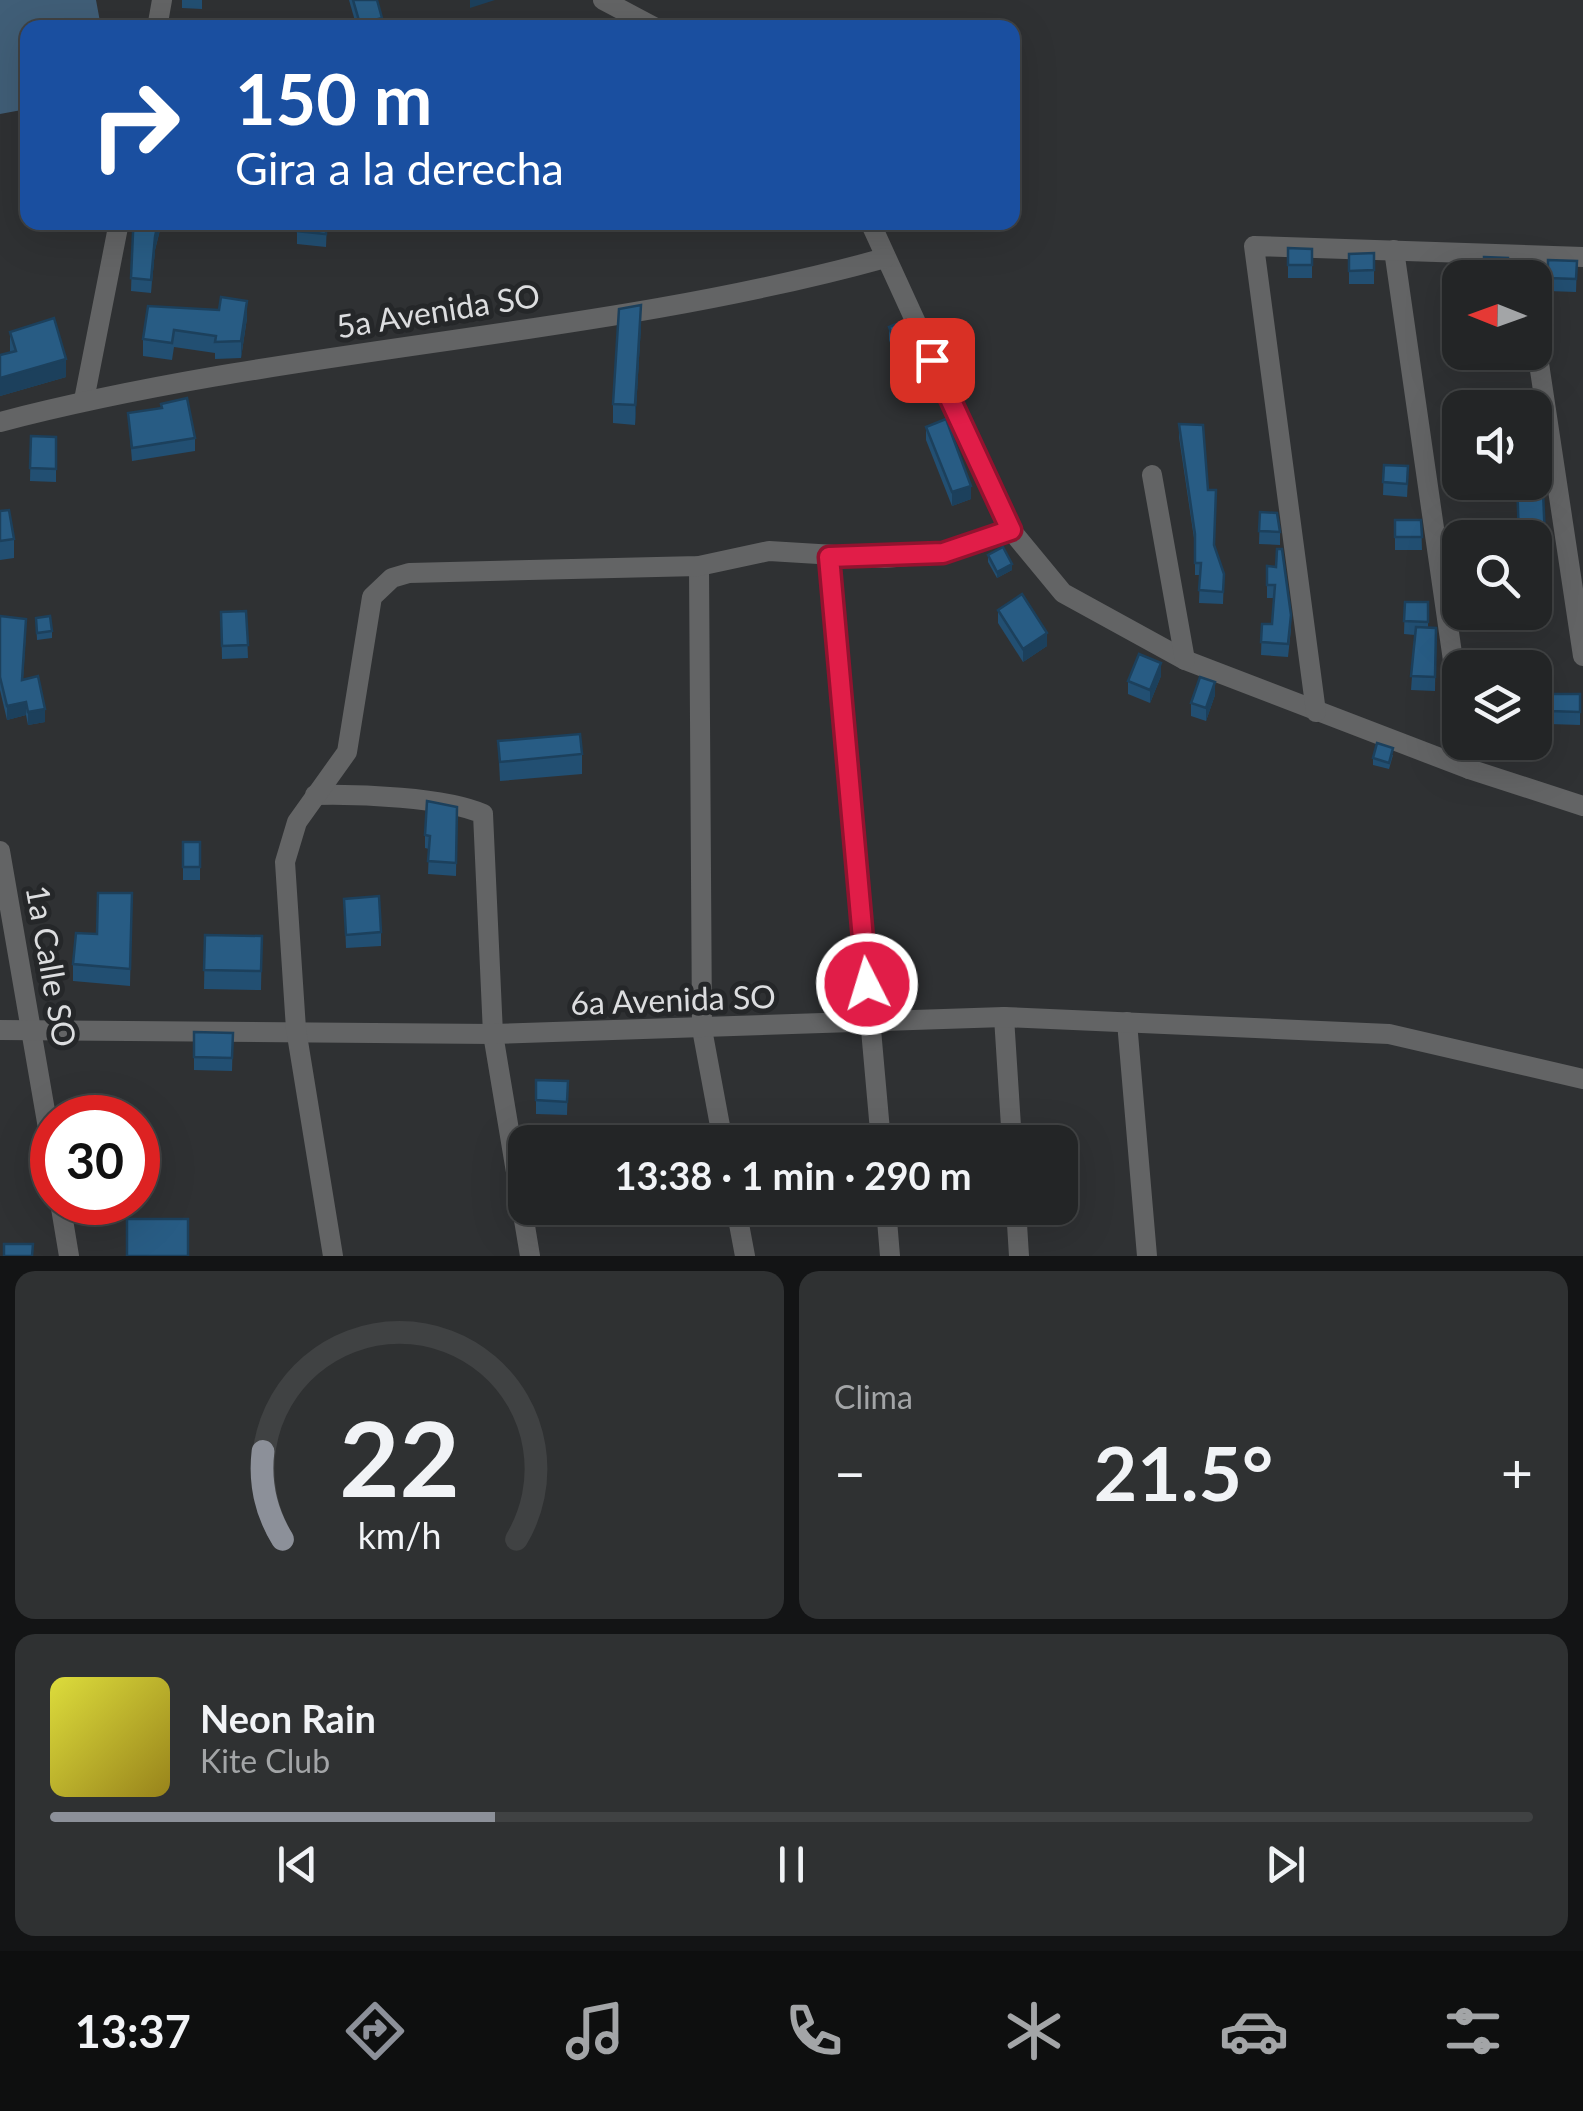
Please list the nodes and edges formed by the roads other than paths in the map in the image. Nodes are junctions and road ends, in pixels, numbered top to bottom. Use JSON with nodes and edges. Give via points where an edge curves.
{"nodes":[{"id":1,"x":603,"y":0,"type":"edge"},
{"id":2,"x":641,"y":20,"type":"edge"},
{"id":3,"x":117,"y":230,"type":"edge"},
{"id":4,"x":873,"y":230,"type":"edge"},
{"id":5,"x":1394,"y":250,"type":"junction"},
{"id":6,"x":1523,"y":254,"type":"junction"},
{"id":7,"x":1583,"y":256,"type":"edge"},
{"id":8,"x":885,"y":258,"type":"junction"},
{"id":9,"x":1524,"y":260,"type":"edge"},
{"id":10,"x":1540,"y":370,"type":"edge"},
{"id":11,"x":84,"y":400,"type":"junction"},
{"id":12,"x":0,"y":422,"type":"edge"},
{"id":13,"x":1152,"y":475,"type":"dead end"},
{"id":14,"x":1011,"y":530,"type":"junction"},
{"id":15,"x":829,"y":557,"type":"junction"},
{"id":16,"x":699,"y":566,"type":"junction"},
{"id":17,"x":1451,"y":650,"type":"edge"},
{"id":18,"x":1583,"y":656,"type":"edge"},
{"id":19,"x":1185,"y":660,"type":"junction"},
{"id":20,"x":1316,"y":712,"type":"junction"},
{"id":21,"x":1467,"y":760,"type":"edge"},
{"id":22,"x":1468,"y":769,"type":"junction"},
{"id":23,"x":314,"y":795,"type":"junction"},
{"id":24,"x":1583,"y":806,"type":"edge"},
{"id":25,"x":0,"y":852,"type":"edge"},
{"id":26,"x":1004,"y":1017,"type":"junction"},
{"id":27,"x":1127,"y":1022,"type":"junction"},
{"id":28,"x":871,"y":1023,"type":"junction"},
{"id":29,"x":702,"y":1029,"type":"junction"},
{"id":30,"x":0,"y":1030,"type":"edge"},
{"id":31,"x":296,"y":1030,"type":"junction"},
{"id":32,"x":34,"y":1031,"type":"junction"},
{"id":33,"x":493,"y":1034,"type":"junction"},
{"id":34,"x":1583,"y":1079,"type":"edge"},
{"id":35,"x":44,"y":1095,"type":"edge"},
{"id":36,"x":720,"y":1125,"type":"edge"},
{"id":37,"x":880,"y":1125,"type":"edge"},
{"id":38,"x":1011,"y":1125,"type":"edge"},
{"id":39,"x":63,"y":1225,"type":"edge"},
{"id":40,"x":739,"y":1225,"type":"edge"},
{"id":41,"x":887,"y":1225,"type":"edge"},
{"id":42,"x":1017,"y":1225,"type":"edge"},
{"id":43,"x":68,"y":1256,"type":"edge"},
{"id":44,"x":333,"y":1256,"type":"edge"},
{"id":45,"x":530,"y":1256,"type":"edge"},
{"id":46,"x":745,"y":1256,"type":"edge"},
{"id":47,"x":890,"y":1256,"type":"edge"},
{"id":48,"x":1019,"y":1256,"type":"edge"},
{"id":49,"x":1147,"y":1256,"type":"edge"}],
"edges":[{"from":1,"to":2,"type":"street"},
{"from":3,"to":11,"type":"street"},
{"from":4,"to":8,"type":"street"},
{"from":5,"to":6,"type":"street"},
{"from":5,"to":17,"type":"street"},
{"from":5,"to":20,"type":"street","via":[[1254,246]]},
{"from":6,"to":7,"type":"street"},
{"from":6,"to":9,"type":"street"},
{"from":8,"to":11,"type":"street","name":"5a Avenida SO","via":[[794,283]]},
{"from":8,"to":14,"type":"street"},
{"from":10,"to":18,"type":"street"},
{"from":11,"to":12,"type":"street","name":"5a Avenida SO"},
{"from":13,"to":19,"type":"street"},
{"from":14,"to":15,"type":"street","via":[[943,553]]},
{"from":14,"to":19,"type":"street","via":[[1063,594]]},
{"from":15,"to":16,"type":"street","via":[[769,551]]},
{"from":15,"to":28,"type":"street"},
{"from":16,"to":23,"type":"street","via":[[392,578],[372,597],[347,752]]},
{"from":16,"to":29,"type":"street"},
{"from":19,"to":20,"type":"street"},
{"from":20,"to":22,"type":"street"},
{"from":21,"to":22,"type":"street"},
{"from":22,"to":24,"type":"street"},
{"from":23,"to":31,"type":"street","via":[[285,862]]},
{"from":23,"to":33,"type":"street","via":[[450,804],[483,814]]},
{"from":25,"to":32,"type":"street","name":"1a Calle SO"},
{"from":26,"to":27,"type":"street","name":"6a Avenida SO"},
{"from":26,"to":28,"type":"street","name":"6a Avenida SO"},
{"from":26,"to":38,"type":"street"},
{"from":27,"to":34,"type":"street","name":"6a Avenida SO","via":[[1390,1034]]},
{"from":27,"to":49,"type":"street"},
{"from":28,"to":29,"type":"street","name":"6a Avenida SO"},
{"from":28,"to":37,"type":"street"},
{"from":29,"to":33,"type":"street","name":"6a Avenida SO"},
{"from":29,"to":36,"type":"street"},
{"from":30,"to":32,"type":"street","name":"6a Avenida SO"},
{"from":31,"to":32,"type":"street","name":"6a Avenida SO"},
{"from":31,"to":33,"type":"street","name":"6a Avenida SO"},
{"from":31,"to":44,"type":"street"},
{"from":32,"to":35,"type":"street","name":"1a Calle SO"},
{"from":33,"to":45,"type":"street"},
{"from":39,"to":43,"type":"street"},
{"from":40,"to":46,"type":"street"},
{"from":41,"to":47,"type":"street"},
{"from":42,"to":48,"type":"street"}]}
